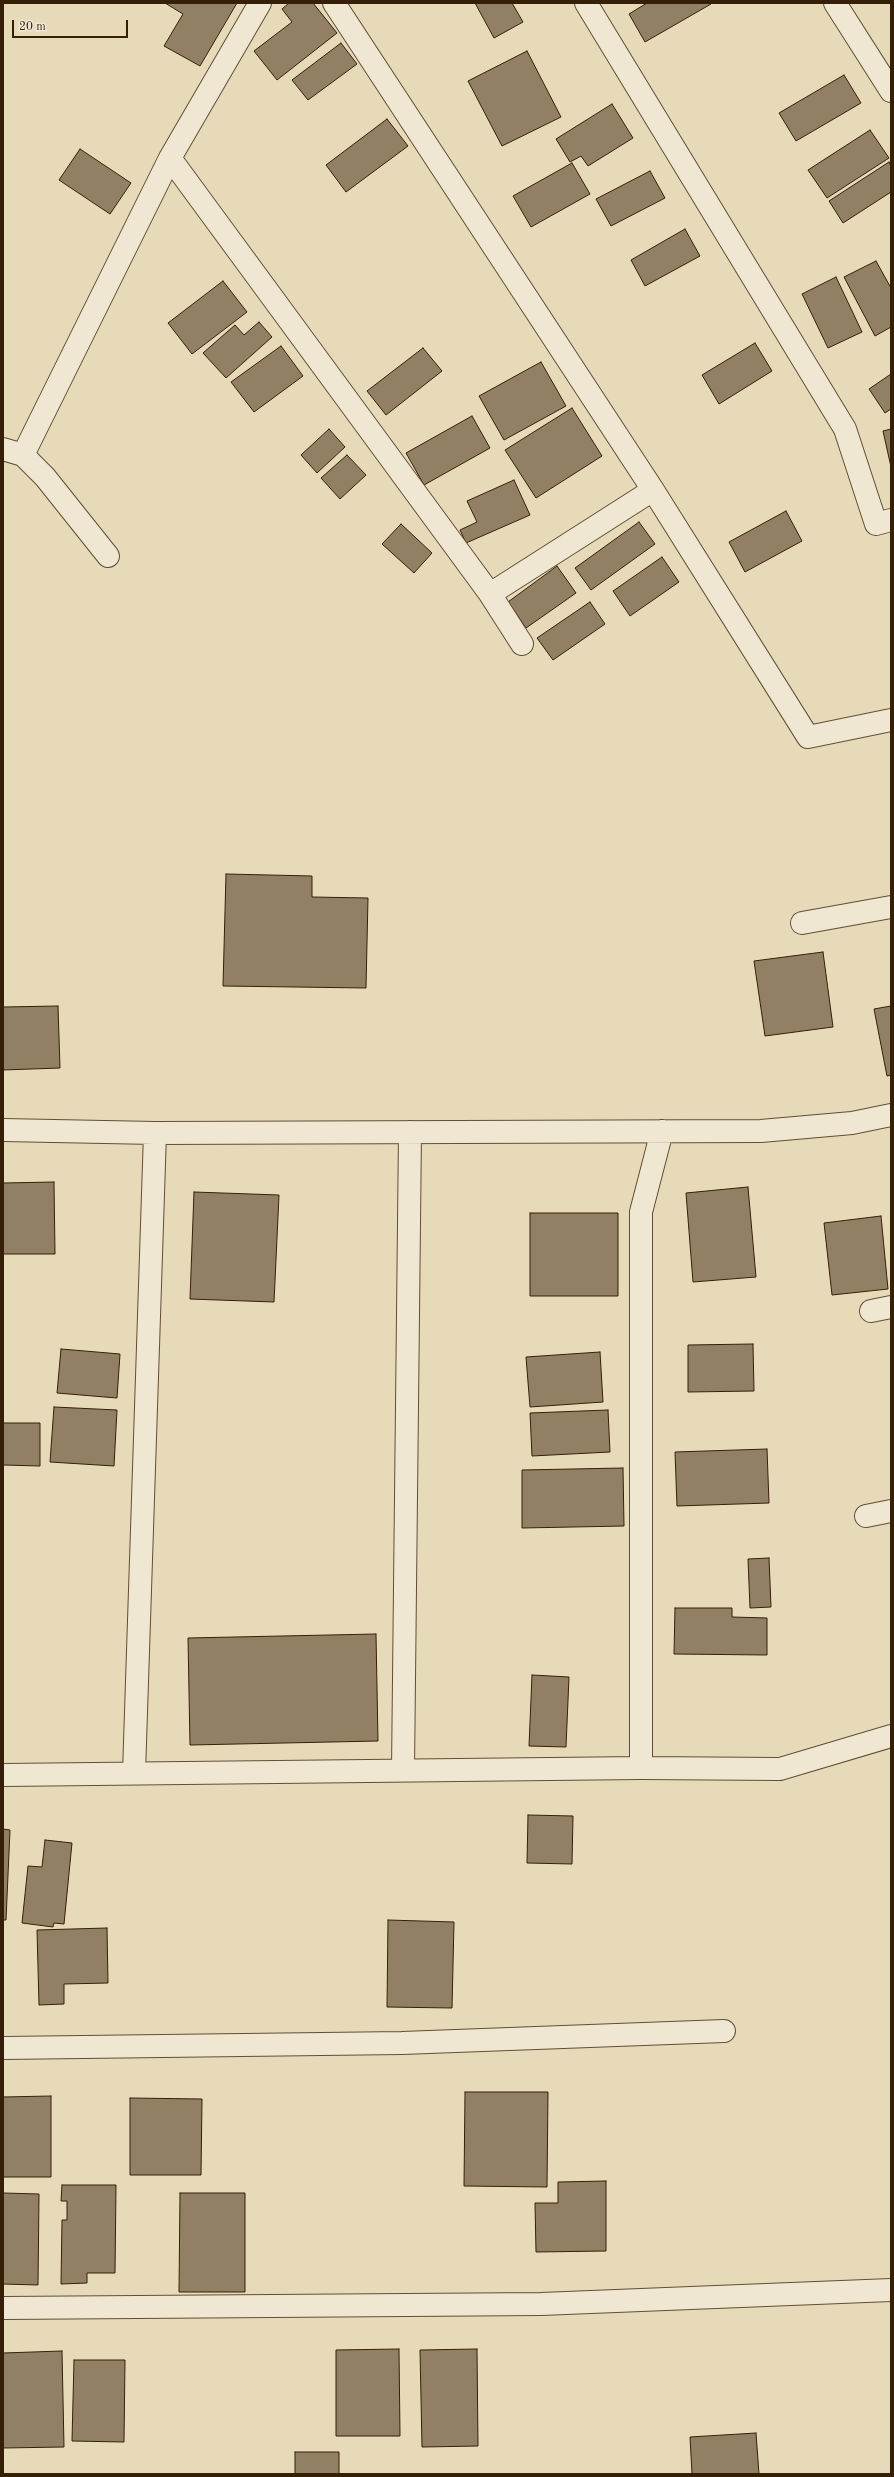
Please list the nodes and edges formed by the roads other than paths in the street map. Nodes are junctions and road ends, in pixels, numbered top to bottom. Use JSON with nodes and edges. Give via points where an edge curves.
{"nodes":[{"id":1,"x":260,"y":3,"type":"edge"},
{"id":2,"x":334,"y":3,"type":"edge"},
{"id":3,"x":586,"y":3,"type":"edge"},
{"id":4,"x":835,"y":3,"type":"edge"},
{"id":5,"x":891,"y":91,"type":"edge"},
{"id":6,"x":170,"y":158,"type":"junction"},
{"id":7,"x":3,"y":449,"type":"edge"},
{"id":8,"x":23,"y":455,"type":"junction"},
{"id":9,"x":653,"y":490,"type":"junction"},
{"id":10,"x":891,"y":520,"type":"edge"},
{"id":11,"x":108,"y":556,"type":"dead end"},
{"id":12,"x":490,"y":594,"type":"junction"},
{"id":13,"x":522,"y":644,"type":"dead end"},
{"id":14,"x":891,"y":720,"type":"edge"},
{"id":15,"x":891,"y":907,"type":"edge"},
{"id":16,"x":802,"y":923,"type":"dead end"},
{"id":17,"x":891,"y":1115,"type":"edge"},
{"id":18,"x":3,"y":1130,"type":"edge"},
{"id":19,"x":662,"y":1131,"type":"junction"},
{"id":20,"x":410,"y":1132,"type":"junction"},
{"id":21,"x":155,"y":1133,"type":"junction"},
{"id":22,"x":891,"y":1511,"type":"edge"},
{"id":23,"x":866,"y":1516,"type":"dead end"},
{"id":24,"x":891,"y":1736,"type":"edge"},
{"id":25,"x":641,"y":1768,"type":"junction"},
{"id":26,"x":402,"y":1770,"type":"junction"},
{"id":27,"x":134,"y":1773,"type":"junction"},
{"id":28,"x":3,"y":1775,"type":"edge"},
{"id":29,"x":724,"y":2031,"type":"dead end"},
{"id":30,"x":3,"y":2048,"type":"edge"},
{"id":31,"x":891,"y":2290,"type":"edge"},
{"id":32,"x":3,"y":2308,"type":"edge"}],
"edges":[{"from":1,"to":6,"type":"street"},
{"from":2,"to":9,"type":"street"},
{"from":3,"to":10,"type":"street","via":[[845,429],[876,524]]},
{"from":4,"to":5,"type":"street"},
{"from":6,"to":8,"type":"street"},
{"from":6,"to":12,"type":"street"},
{"from":7,"to":8,"type":"street"},
{"from":8,"to":11,"type":"street","via":[[45,477]]},
{"from":9,"to":12,"type":"street"},
{"from":9,"to":14,"type":"street","via":[[808,737]]},
{"from":12,"to":13,"type":"street"},
{"from":15,"to":16,"type":"street"},
{"from":17,"to":19,"type":"street","via":[[852,1123],[806,1128]]},
{"from":18,"to":21,"type":"street"},
{"from":19,"to":20,"type":"street"},
{"from":19,"to":25,"type":"street","via":[[641,1212]]},
{"from":20,"to":21,"type":"street"},
{"from":20,"to":26,"type":"street"},
{"from":21,"to":27,"type":"street"},
{"from":22,"to":23,"type":"street"},
{"from":24,"to":25,"type":"street","via":[[780,1769]]},
{"from":25,"to":26,"type":"street"},
{"from":26,"to":27,"type":"street"},
{"from":27,"to":28,"type":"street"},
{"from":29,"to":30,"type":"street","via":[[402,2043]]},
{"from":31,"to":32,"type":"street","via":[[541,2304]]}]}
